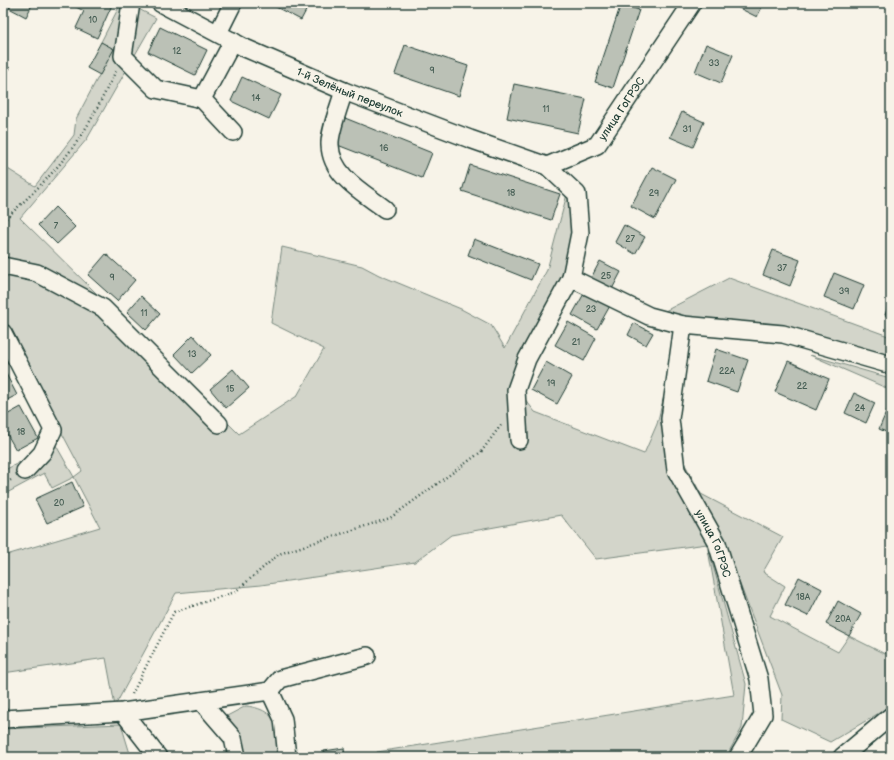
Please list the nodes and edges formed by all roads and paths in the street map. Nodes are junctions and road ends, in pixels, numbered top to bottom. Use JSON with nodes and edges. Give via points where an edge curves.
{"nodes":[{"id":1,"x":131,"y":3,"type":"edge"},
{"id":2,"x":160,"y":3,"type":"edge"},
{"id":3,"x":233,"y":3,"type":"edge"},
{"id":4,"x":692,"y":3,"type":"edge"},
{"id":5,"x":218,"y":33,"type":"junction"},
{"id":6,"x":233,"y":41,"type":"junction"},
{"id":7,"x":123,"y":56,"type":"junction"},
{"id":8,"x":344,"y":91,"type":"junction"},
{"id":9,"x":202,"y":99,"type":"junction"},
{"id":10,"x":233,"y":132,"type":"dead end"},
{"id":11,"x":547,"y":166,"type":"junction"},
{"id":12,"x":385,"y":209,"type":"dead end"},
{"id":13,"x":3,"y":221,"type":"edge"},
{"id":14,"x":3,"y":266,"type":"edge"},
{"id":15,"x":571,"y":278,"type":"junction"},
{"id":16,"x":682,"y":326,"type":"junction"},
{"id":17,"x":3,"y":333,"type":"edge"},
{"id":18,"x":891,"y":366,"type":"edge"},
{"id":19,"x":516,"y":406,"type":"junction"},
{"id":20,"x":220,"y":424,"type":"dead end"},
{"id":21,"x":519,"y":440,"type":"dead end"},
{"id":22,"x":25,"y":471,"type":"dead end"},
{"id":23,"x":367,"y":656,"type":"dead end"},
{"id":24,"x":270,"y":691,"type":"junction"},
{"id":25,"x":201,"y":701,"type":"junction"},
{"id":26,"x":124,"y":712,"type":"junction"},
{"id":27,"x":891,"y":716,"type":"edge"},
{"id":28,"x":3,"y":719,"type":"edge"},
{"id":29,"x":158,"y":757,"type":"edge"},
{"id":30,"x":237,"y":757,"type":"edge"},
{"id":31,"x":287,"y":757,"type":"edge"},
{"id":32,"x":738,"y":757,"type":"edge"},
{"id":33,"x":842,"y":757,"type":"edge"}],
"edges":[{"from":1,"to":7,"type":"street"},
{"from":2,"to":5,"type":"street","name":"1-й Зелёный переулок"},
{"from":3,"to":5,"type":"street"},
{"from":4,"to":11,"type":"street","name":"улица ГоГРЭС","via":[[598,145]]},
{"from":5,"to":6,"type":"street","name":"1-й Зелёный переулок"},
{"from":6,"to":8,"type":"street","name":"1-й Зелёный переулок"},
{"from":6,"to":9,"type":"street"},
{"from":7,"to":9,"type":"street","via":[[156,89]]},
{"from":7,"to":13,"type":"path","via":[[77,142],[37,190]]},
{"from":8,"to":11,"type":"street","name":"1-й Зелёный переулок"},
{"from":8,"to":12,"type":"street","via":[[330,145],[335,162],[346,180]]},
{"from":9,"to":10,"type":"street"},
{"from":11,"to":15,"type":"street","via":[[577,194],[580,233]]},
{"from":14,"to":20,"type":"street","via":[[37,273],[103,308]]},
{"from":15,"to":16,"type":"street","via":[[649,316]]},
{"from":15,"to":19,"type":"street","via":[[527,359],[516,390]]},
{"from":16,"to":18,"type":"street","via":[[783,334]]},
{"from":16,"to":32,"type":"street","name":"улица ГоГРЭС","via":[[670,419],[676,470],[717,543],[759,679],[763,715]]},
{"from":17,"to":22,"type":"street","via":[[53,430],[42,453]]},
{"from":19,"to":21,"type":"street"},
{"from":19,"to":26,"type":"path","via":[[481,452],[390,518],[279,554],[235,592],[174,612]]},
{"from":23,"to":24,"type":"street","via":[[280,680]]},
{"from":24,"to":25,"type":"street"},
{"from":24,"to":31,"type":"street","via":[[283,720]]},
{"from":25,"to":26,"type":"street"},
{"from":25,"to":30,"type":"street","via":[[233,738]]},
{"from":26,"to":28,"type":"street"},
{"from":26,"to":29,"type":"street"},
{"from":27,"to":33,"type":"street"}]}
